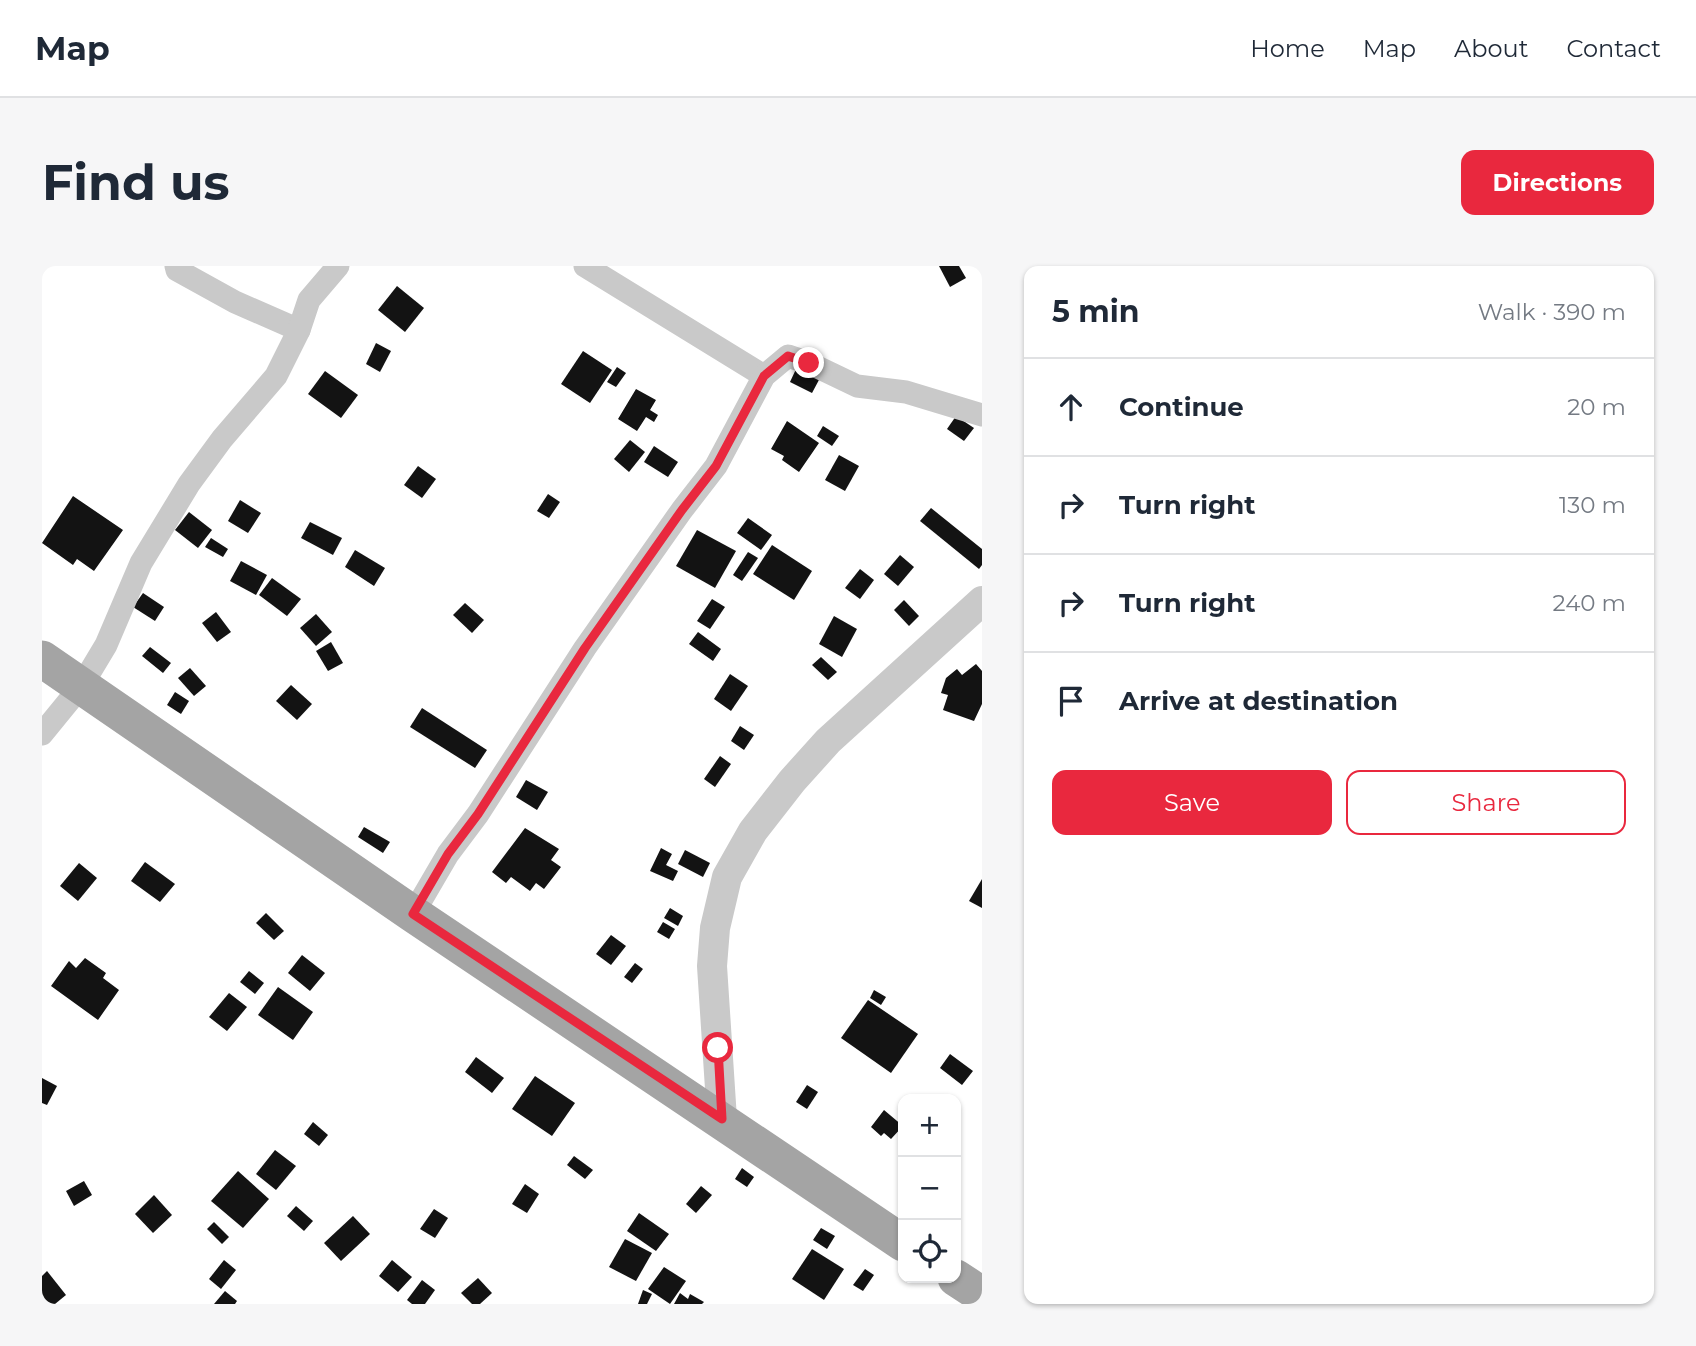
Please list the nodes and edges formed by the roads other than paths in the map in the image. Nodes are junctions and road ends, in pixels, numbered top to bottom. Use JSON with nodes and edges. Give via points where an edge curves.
{"nodes":[{"id":1,"x":176,"y":266,"type":"edge"},
{"id":2,"x":338,"y":266,"type":"edge"},
{"id":3,"x":585,"y":266,"type":"edge"},
{"id":4,"x":299,"y":330,"type":"junction"},
{"id":5,"x":764,"y":376,"type":"junction"},
{"id":6,"x":982,"y":415,"type":"edge"},
{"id":7,"x":982,"y":601,"type":"edge"},
{"id":8,"x":42,"y":659,"type":"edge"},
{"id":9,"x":82,"y":685,"type":"junction"},
{"id":10,"x":42,"y":734,"type":"edge"},
{"id":11,"x":413,"y":914,"type":"junction"},
{"id":12,"x":722,"y":1119,"type":"junction"},
{"id":13,"x":898,"y":1240,"type":"edge"},
{"id":14,"x":961,"y":1281,"type":"edge"},
{"id":15,"x":982,"y":1295,"type":"edge"}],
"edges":[{"from":1,"to":4,"type":"street","via":[[235,302]]},
{"from":2,"to":4,"type":"street","via":[[309,299]]},
{"from":3,"to":5,"type":"street"},
{"from":4,"to":9,"type":"street","via":[[276,376],[222,439],[175,506],[141,563],[106,645]]},
{"from":5,"to":6,"type":"street","via":[[788,356],[857,386],[906,392]]},
{"from":5,"to":11,"type":"street","via":[[716,466],[585,648]]},
{"from":7,"to":12,"type":"street","via":[[828,741],[753,831],[727,877],[712,966]]},
{"from":8,"to":9,"type":"main road"},
{"from":9,"to":10,"type":"street"},
{"from":9,"to":11,"type":"main road"},
{"from":11,"to":12,"type":"main road"},
{"from":12,"to":13,"type":"main road"},
{"from":14,"to":15,"type":"main road"}]}
